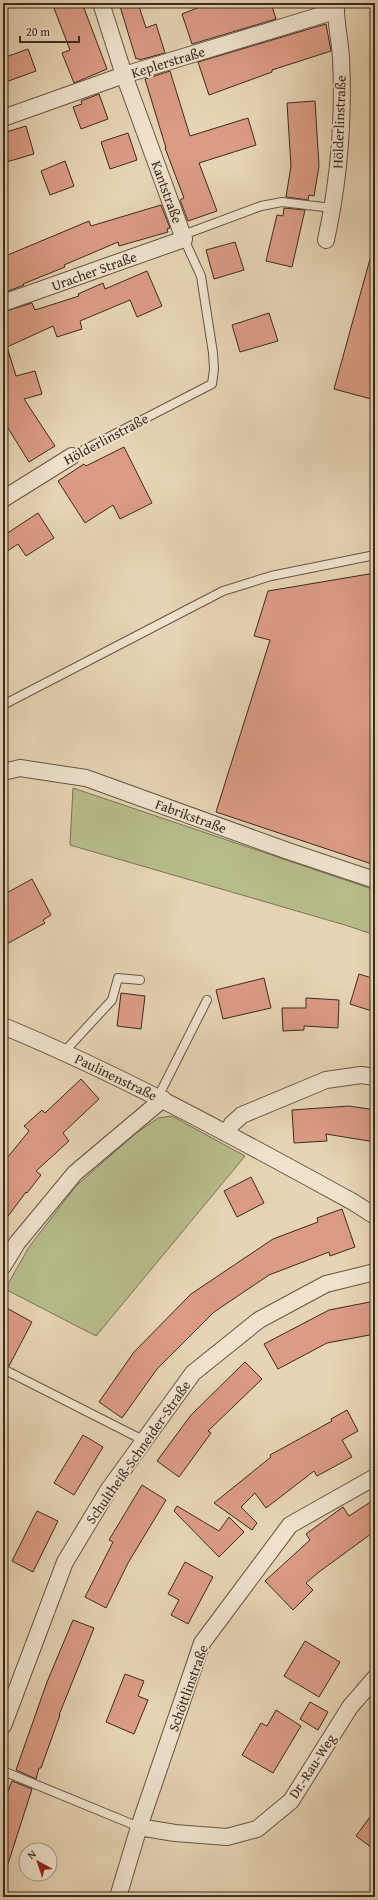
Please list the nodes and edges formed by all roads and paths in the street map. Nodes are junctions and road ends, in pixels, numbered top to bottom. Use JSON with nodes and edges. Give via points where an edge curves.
{"nodes":[{"id":1,"x":101,"y":3,"type":"edge"},
{"id":2,"x":336,"y":7,"type":"edge"},
{"id":3,"x":124,"y":75,"type":"junction"},
{"id":4,"x":3,"y":118,"type":"edge"},
{"id":5,"x":332,"y":208,"type":"junction"},
{"id":6,"x":184,"y":237,"type":"junction"},
{"id":7,"x":326,"y":240,"type":"dead end"},
{"id":8,"x":3,"y":303,"type":"edge"},
{"id":9,"x":212,"y":384,"type":"joint"},
{"id":10,"x":72,"y":456,"type":"joint"},
{"id":11,"x":3,"y":499,"type":"edge"},
{"id":12,"x":375,"y":555,"type":"edge"},
{"id":13,"x":3,"y":705,"type":"edge"},
{"id":14,"x":3,"y":772,"type":"edge"},
{"id":15,"x":375,"y":880,"type":"edge"},
{"id":16,"x":140,"y":980,"type":"dead end"},
{"id":17,"x":207,"y":1000,"type":"dead end"},
{"id":18,"x":3,"y":1026,"type":"edge"},
{"id":19,"x":64,"y":1052,"type":"junction"},
{"id":20,"x":375,"y":1077,"type":"edge"},
{"id":21,"x":161,"y":1098,"type":"junction"},
{"id":22,"x":227,"y":1133,"type":"junction"},
{"id":23,"x":375,"y":1216,"type":"edge"},
{"id":24,"x":3,"y":1266,"type":"edge"},
{"id":25,"x":375,"y":1272,"type":"edge"},
{"id":26,"x":3,"y":1369,"type":"edge"},
{"id":27,"x":143,"y":1440,"type":"junction"},
{"id":28,"x":375,"y":1477,"type":"edge"},
{"id":29,"x":375,"y":1678,"type":"edge"},
{"id":30,"x":3,"y":1726,"type":"edge"},
{"id":31,"x":3,"y":1771,"type":"edge"},
{"id":32,"x":139,"y":1827,"type":"junction"},
{"id":33,"x":118,"y":1897,"type":"edge"}],
"edges":[{"from":1,"to":3,"type":"street","name":"Kantstraße"},
{"from":2,"to":3,"type":"street","name":"Keplerstraße"},
{"from":2,"to":5,"type":"street","name":"Hölderlinstraße","via":[[341,58],[341,121],[339,164]]},
{"from":3,"to":4,"type":"street","name":"Keplerstraße"},
{"from":3,"to":6,"type":"street","name":"Kantstraße"},
{"from":5,"to":6,"type":"lane","via":[[282,202],[261,206]]},
{"from":5,"to":7,"type":"street","name":"Hölderlinstraße"},
{"from":6,"to":8,"type":"street","name":"Uracher Straße"},
{"from":6,"to":9,"type":"lane","name":"Kantstraße","via":[[201,276],[213,353]]},
{"from":9,"to":10,"type":"lane","name":"Hölderlinstraße"},
{"from":10,"to":11,"type":"street","name":"Hölderlinstraße"},
{"from":12,"to":13,"type":"lane","via":[[271,576],[223,591]]},
{"from":14,"to":15,"type":"street","name":"Fabrikstraße","via":[[20,768],[86,778]]},
{"from":16,"to":19,"type":"lane","via":[[118,978],[112,1000]]},
{"from":17,"to":21,"type":"lane"},
{"from":18,"to":19,"type":"street","name":"Paulinenstraße"},
{"from":19,"to":21,"type":"street","name":"Paulinenstraße"},
{"from":20,"to":22,"type":"street","via":[[361,1075],[326,1080],[242,1115]]},
{"from":21,"to":22,"type":"street","name":"Paulinenstraße"},
{"from":21,"to":24,"type":"street","via":[[75,1173],[17,1243]]},
{"from":22,"to":23,"type":"street","name":"Paulinenstraße"},
{"from":25,"to":27,"type":"street","name":"Schultheiß-Schneider-Straße","via":[[326,1284],[259,1320],[192,1373]]},
{"from":26,"to":27,"type":"lane"},
{"from":27,"to":30,"type":"street","name":"Schultheiß-Schneider-Straße","via":[[109,1489],[65,1562]]},
{"from":28,"to":32,"type":"street","name":"Schöttlinstraße","via":[[290,1525],[202,1643]]},
{"from":29,"to":32,"type":"street","name":"Dr.-Rau-Weg","via":[[350,1707],[291,1801],[257,1829],[228,1836],[175,1833]]},
{"from":31,"to":32,"type":"lane"},
{"from":32,"to":33,"type":"street","name":"Schöttlinstraße"}]}
